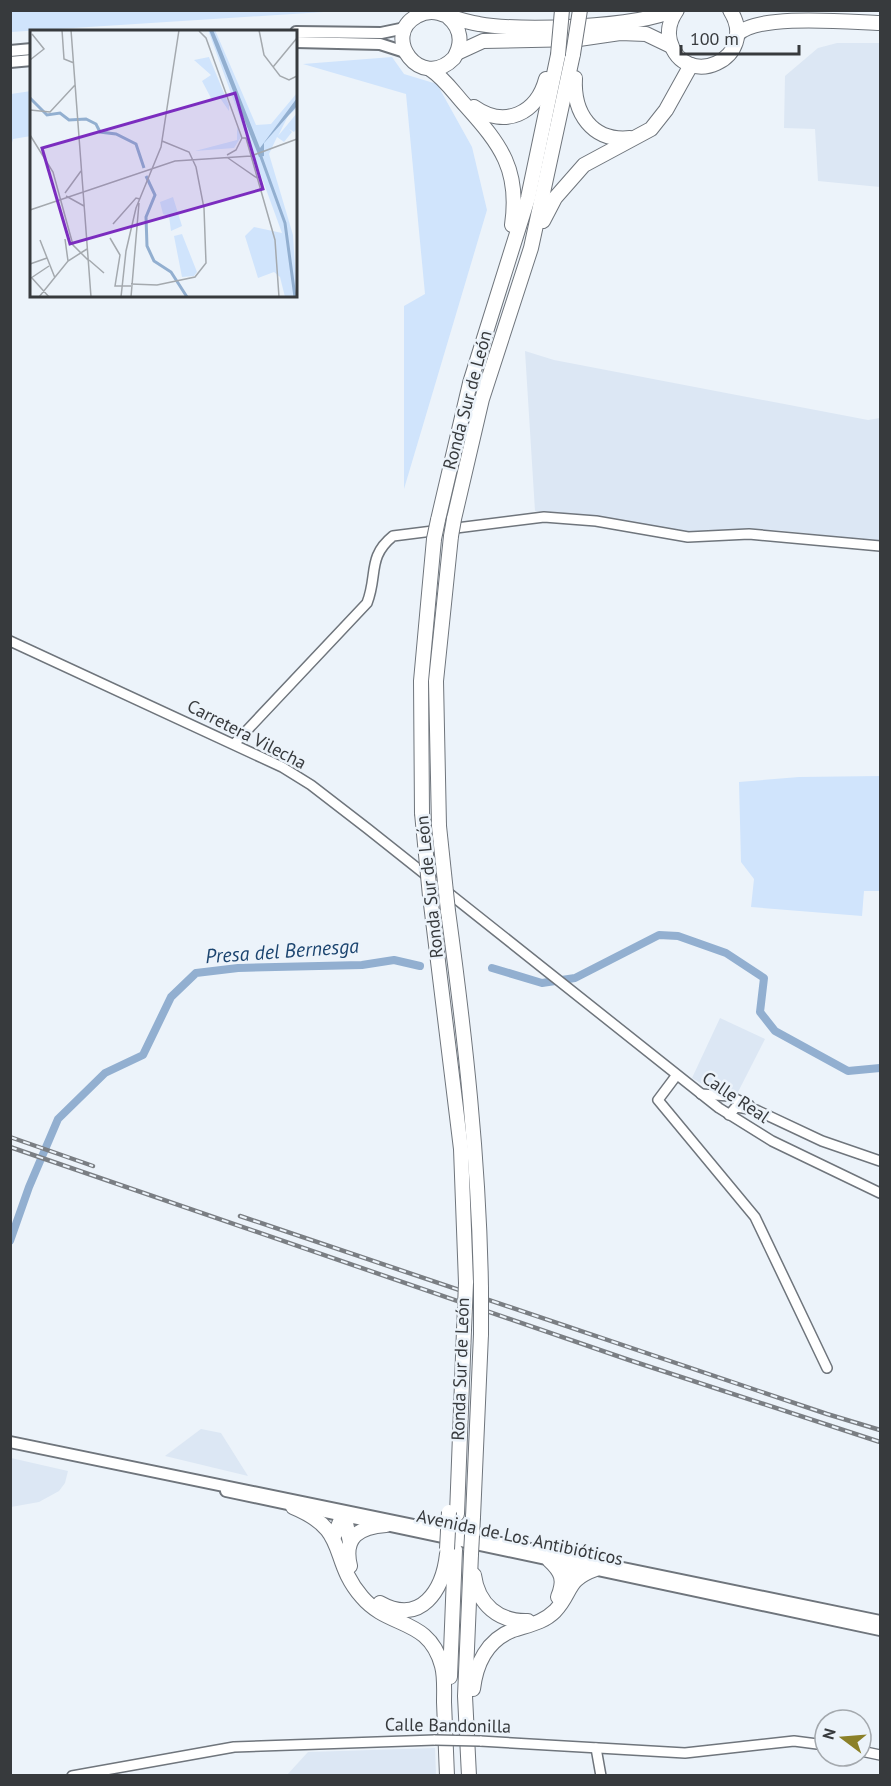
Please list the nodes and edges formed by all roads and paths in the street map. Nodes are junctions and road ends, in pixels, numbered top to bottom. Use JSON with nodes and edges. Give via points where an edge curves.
{"nodes":[{"id":1,"x":580,"y":10,"type":"edge"},
{"id":2,"x":675,"y":10,"type":"edge"},
{"id":3,"x":730,"y":10,"type":"edge"},
{"id":4,"x":561,"y":14,"type":"edge"},
{"id":5,"x":448,"y":17,"type":"junction"},
{"id":6,"x":880,"y":23,"type":"edge"},
{"id":7,"x":405,"y":28,"type":"junction"},
{"id":8,"x":297,"y":32,"type":"edge"},
{"id":9,"x":738,"y":35,"type":"junction"},
{"id":10,"x":297,"y":42,"type":"edge"},
{"id":11,"x":30,"y":49,"type":"edge"},
{"id":12,"x":10,"y":51,"type":"edge"},
{"id":13,"x":405,"y":52,"type":"junction"},
{"id":14,"x":555,"y":54,"type":"junction"},
{"id":15,"x":573,"y":54,"type":"junction"},
{"id":16,"x":680,"y":56,"type":"junction"},
{"id":17,"x":454,"y":57,"type":"junction"},
{"id":18,"x":30,"y":60,"type":"edge"},
{"id":19,"x":10,"y":62,"type":"edge"},
{"id":20,"x":430,"y":69,"type":"junction"},
{"id":21,"x":638,"y":137,"type":"junction"},
{"id":22,"x":531,"y":248,"type":"junction"},
{"id":23,"x":470,"y":383,"type":"junction"},
{"id":24,"x":880,"y":546,"type":"edge"},
{"id":25,"x":10,"y":641,"type":"edge"},
{"id":26,"x":235,"y":743,"type":"junction"},
{"id":27,"x":588,"y":1005,"type":"joint"},
{"id":28,"x":676,"y":1076,"type":"junction"},
{"id":29,"x":701,"y":1094,"type":"junction"},
{"id":30,"x":729,"y":1096,"type":"junction"},
{"id":31,"x":718,"y":1108,"type":"junction"},
{"id":32,"x":756,"y":1110,"type":"junction"},
{"id":33,"x":729,"y":1115,"type":"junction"},
{"id":34,"x":880,"y":1161,"type":"edge"},
{"id":35,"x":880,"y":1193,"type":"edge"},
{"id":36,"x":827,"y":1368,"type":"dead end"},
{"id":37,"x":10,"y":1442,"type":"edge"},
{"id":38,"x":153,"y":1472,"type":"junction"},
{"id":39,"x":263,"y":1492,"type":"junction"},
{"id":40,"x":293,"y":1507,"type":"junction"},
{"id":41,"x":342,"y":1517,"type":"junction"},
{"id":42,"x":386,"y":1525,"type":"junction"},
{"id":43,"x":424,"y":1525,"type":"junction"},
{"id":44,"x":461,"y":1533,"type":"junction"},
{"id":45,"x":334,"y":1536,"type":"junction"},
{"id":46,"x":350,"y":1542,"type":"junction"},
{"id":47,"x":451,"y":1550,"type":"junction"},
{"id":48,"x":471,"y":1554,"type":"junction"},
{"id":49,"x":549,"y":1560,"type":"junction"},
{"id":50,"x":574,"y":1565,"type":"junction"},
{"id":51,"x":596,"y":1569,"type":"junction"},
{"id":52,"x":569,"y":1579,"type":"junction"},
{"id":53,"x":697,"y":1581,"type":"junction"},
{"id":54,"x":755,"y":1602,"type":"junction"},
{"id":55,"x":837,"y":1611,"type":"junction"},
{"id":56,"x":880,"y":1621,"type":"edge"},
{"id":57,"x":855,"y":1624,"type":"junction"},
{"id":58,"x":880,"y":1630,"type":"edge"},
{"id":59,"x":467,"y":1727,"type":"junction"},
{"id":60,"x":813,"y":1743,"type":"edge"},
{"id":61,"x":596,"y":1748,"type":"junction"},
{"id":62,"x":72,"y":1776,"type":"edge"},
{"id":63,"x":448,"y":1776,"type":"edge"},
{"id":64,"x":469,"y":1776,"type":"edge"},
{"id":65,"x":601,"y":1776,"type":"edge"}],
"edges":[{"from":1,"to":15,"type":"highway","name":"Ronda Sur de León","bridge":true},
{"from":2,"to":5,"type":"highway","via":[[650,18],[567,27],[497,26]]},
{"from":2,"to":16,"type":"highway","via":[[669,27]]},
{"from":3,"to":9,"type":"highway"},
{"from":4,"to":14,"type":"highway","name":"Ronda Sur de León","bridge":true},
{"from":5,"to":7,"type":"highway","via":[[429,12],[412,19]]},
{"from":5,"to":17,"type":"highway","via":[[458,29],[460,46]]},
{"from":6,"to":9,"type":"highway","via":[[770,22],[749,25]]},
{"from":7,"to":8,"type":"main road","via":[[381,33]]},
{"from":7,"to":13,"type":"highway"},
{"from":9,"to":16,"type":"highway","via":[[733,49],[718,64],[700,67]]},
{"from":10,"to":13,"type":"main road","via":[[380,44]]},
{"from":11,"to":12,"type":"main road"},
{"from":13,"to":20,"type":"highway","via":[[415,64]]},
{"from":14,"to":17,"type":"highway","via":[[536,104],[519,115],[505,118],[484,113],[469,103],[454,83]]},
{"from":14,"to":23,"type":"highway","name":"Ronda Sur de León","via":[[528,198]]},
{"from":15,"to":21,"type":"highway","via":[[576,103],[590,126],[616,138]]},
{"from":15,"to":22,"type":"highway","name":"Ronda Sur de León"},
{"from":16,"to":17,"type":"highway","via":[[646,34],[620,33],[579,39],[483,41]]},
{"from":16,"to":21,"type":"highway","via":[[678,85],[658,121]]},
{"from":17,"to":20,"type":"highway"},
{"from":18,"to":19,"type":"main road"},
{"from":20,"to":23,"type":"highway","via":[[492,134],[505,156],[515,191],[511,233],[477,342]]},
{"from":21,"to":22,"type":"highway","via":[[584,165],[555,198]]},
{"from":22,"to":48,"type":"highway","name":"Ronda Sur de León","bridge":true,"via":[[482,399],[454,519],[436,681],[439,826],[476,1146],[481,1334]]},
{"from":23,"to":47,"type":"highway","name":"Ronda Sur de León","bridge":true,"via":[[434,539],[421,681],[423,813],[461,1149],[466,1283],[457,1498]]},
{"from":24,"to":26,"type":"street","via":[[749,534],[688,537],[596,521],[544,517],[393,536],[375,557],[367,603]]},
{"from":25,"to":26,"type":"street","name":"Carretera Vilecha"},
{"from":26,"to":27,"type":"street","name":"Carretera Vilecha","via":[[311,785]]},
{"from":27,"to":28,"type":"street","name":"Calle Real"},
{"from":28,"to":29,"type":"street","name":"Calle Real"},
{"from":28,"to":36,"type":"street","via":[[658,1101],[755,1217]]},
{"from":29,"to":30,"type":"street"},
{"from":29,"to":31,"type":"street","name":"Calle Real"},
{"from":30,"to":31,"type":"street"},
{"from":30,"to":32,"type":"street"},
{"from":31,"to":33,"type":"street","name":"Calle Real"},
{"from":32,"to":33,"type":"street","via":[[736,1107]]},
{"from":32,"to":34,"type":"street","via":[[822,1141]]},
{"from":33,"to":35,"type":"street","name":"Calle Real","via":[[772,1141]]},
{"from":37,"to":38,"type":"main road","name":"Avenida de Los Antibióticos"},
{"from":38,"to":39,"type":"main road","name":"Avenida de Los Antibióticos"},
{"from":38,"to":40,"type":"main road","name":"Avenida de Los Antibióticos"},
{"from":39,"to":41,"type":"main road","via":[[333,1511]]},
{"from":39,"to":43,"type":"main road","name":"Avenida de Los Antibióticos"},
{"from":40,"to":41,"type":"main road","name":"Avenida de Los Antibióticos"},
{"from":40,"to":45,"type":"highway","via":[[314,1515]]},
{"from":41,"to":42,"type":"main road","name":"Avenida de Los Antibióticos"},
{"from":41,"to":43,"type":"main road","via":[[349,1514]]},
{"from":41,"to":45,"type":"highway"},
{"from":41,"to":46,"type":"highway"},
{"from":42,"to":46,"type":"highway","via":[[369,1527]]},
{"from":42,"to":49,"type":"main road","name":"Avenida de Los Antibióticos"},
{"from":43,"to":44,"type":"main road","name":"Avenida de Los Antibióticos"},
{"from":44,"to":50,"type":"main road"},
{"from":44,"to":53,"type":"main road","name":"Avenida de Los Antibióticos"},
{"from":45,"to":63,"type":"highway","via":[[340,1562],[362,1598],[380,1613],[422,1631],[432,1643],[442,1666]]},
{"from":46,"to":47,"type":"highway","via":[[349,1565],[359,1584],[372,1598],[396,1610],[413,1609],[428,1602],[438,1589]]},
{"from":47,"to":63,"type":"highway","name":"Ronda Sur de León"},
{"from":48,"to":52,"type":"highway","via":[[475,1584],[483,1602],[498,1617],[515,1622],[530,1621],[546,1613]]},
{"from":48,"to":59,"type":"highway","name":"Ronda Sur de León"},
{"from":49,"to":50,"type":"main road","name":"Avenida de Los Antibióticos"},
{"from":49,"to":52,"type":"highway"},
{"from":50,"to":51,"type":"main road","name":"Avenida de Los Antibióticos"},
{"from":50,"to":52,"type":"highway"},
{"from":50,"to":53,"type":"main road"},
{"from":51,"to":52,"type":"highway"},
{"from":51,"to":54,"type":"main road","name":"Avenida de Los Antibióticos"},
{"from":52,"to":59,"type":"highway","via":[[555,1611],[498,1638],[486,1649],[475,1674]]},
{"from":53,"to":55,"type":"main road","name":"Avenida de Los Antibióticos"},
{"from":54,"to":55,"type":"main road","via":[[774,1602],[829,1614]]},
{"from":54,"to":57,"type":"main road","name":"Avenida de Los Antibióticos"},
{"from":55,"to":56,"type":"main road","name":"Avenida de Los Antibióticos"},
{"from":55,"to":57,"type":"main road"},
{"from":57,"to":58,"type":"main road","name":"Avenida de Los Antibióticos"},
{"from":59,"to":64,"type":"highway","name":"Ronda Sur de León"},
{"from":60,"to":61,"type":"street","name":"Calle Bandonilla","via":[[794,1741],[685,1753]]},
{"from":61,"to":62,"type":"street","name":"Calle Bandonilla","bridge":true,"via":[[435,1740],[234,1747]]},
{"from":61,"to":65,"type":"street"}]}
